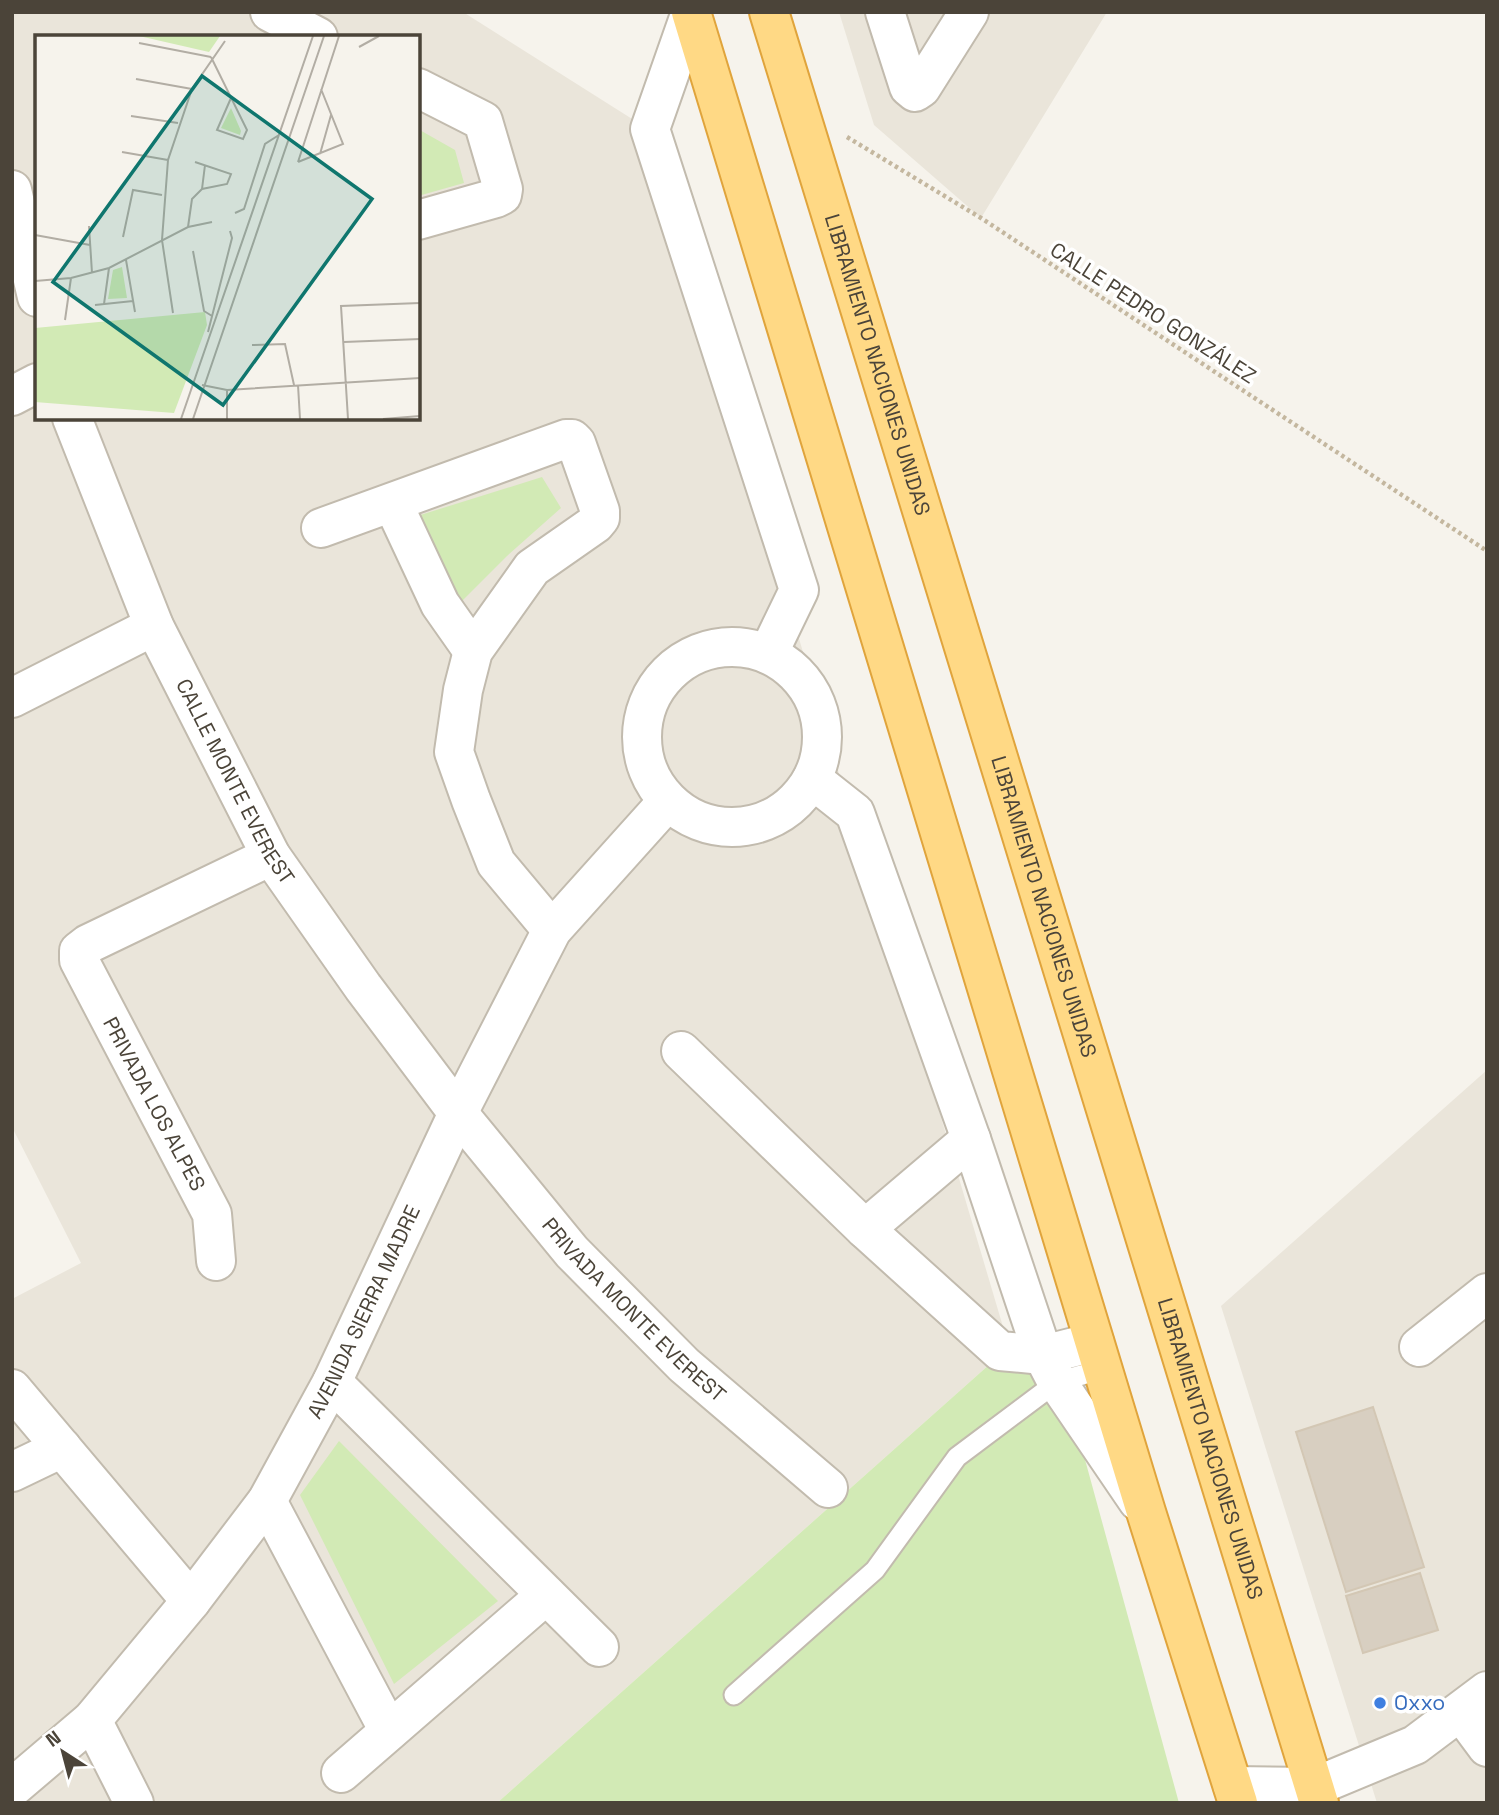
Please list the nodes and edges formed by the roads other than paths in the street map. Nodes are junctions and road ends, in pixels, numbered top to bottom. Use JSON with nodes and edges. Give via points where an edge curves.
{"nodes":[{"id":1,"x":258,"y":12,"type":"edge"},
{"id":2,"x":270,"y":12,"type":"edge"},
{"id":3,"x":691,"y":12,"type":"edge"},
{"id":4,"x":769,"y":12,"type":"edge"},
{"id":5,"x":885,"y":12,"type":"edge"},
{"id":6,"x":969,"y":12,"type":"edge"},
{"id":7,"x":263,"y":35,"type":"edge"},
{"id":8,"x":314,"y":35,"type":"edge"},
{"id":9,"x":420,"y":89,"type":"edge"},
{"id":10,"x":12,"y":190,"type":"edge"},
{"id":11,"x":420,"y":219,"type":"edge"},
{"id":12,"x":35,"y":288,"type":"edge"},
{"id":13,"x":35,"y":384,"type":"edge"},
{"id":14,"x":12,"y":396,"type":"edge"},
{"id":15,"x":73,"y":420,"type":"edge"},
{"id":16,"x":394,"y":502,"type":"junction"},
{"id":17,"x":321,"y":528,"type":"dead end"},
{"id":18,"x":154,"y":626,"type":"junction"},
{"id":19,"x":473,"y":651,"type":"junction"},
{"id":20,"x":768,"y":654,"type":"junction"},
{"id":21,"x":12,"y":698,"type":"edge"},
{"id":22,"x":812,"y":779,"type":"junction"},
{"id":23,"x":667,"y":802,"type":"junction"},
{"id":24,"x":271,"y":856,"type":"junction"},
{"id":25,"x":552,"y":930,"type":"junction"},
{"id":26,"x":681,"y":1051,"type":"dead end"},
{"id":27,"x":458,"y":1113,"type":"junction"},
{"id":28,"x":971,"y":1139,"type":"junction"},
{"id":29,"x":865,"y":1229,"type":"junction"},
{"id":30,"x":216,"y":1261,"type":"dead end"},
{"id":31,"x":1487,"y":1293,"type":"edge"},
{"id":32,"x":1419,"y":1347,"type":"dead end"},
{"id":33,"x":1099,"y":1356,"type":"junction"},
{"id":34,"x":1050,"y":1368,"type":"junction"},
{"id":35,"x":332,"y":1382,"type":"junction"},
{"id":36,"x":12,"y":1389,"type":"edge"},
{"id":37,"x":62,"y":1448,"type":"junction"},
{"id":38,"x":12,"y":1472,"type":"edge"},
{"id":39,"x":828,"y":1488,"type":"dead end"},
{"id":40,"x":267,"y":1501,"type":"junction"},
{"id":41,"x":1146,"y":1512,"type":"junction"},
{"id":42,"x":546,"y":1595,"type":"junction"},
{"id":43,"x":191,"y":1601,"type":"junction"},
{"id":44,"x":599,"y":1647,"type":"dead end"},
{"id":45,"x":734,"y":1695,"type":"dead end"},
{"id":46,"x":1474,"y":1701,"type":"edge"},
{"id":47,"x":92,"y":1720,"type":"junction"},
{"id":48,"x":389,"y":1731,"type":"junction"},
{"id":49,"x":1487,"y":1746,"type":"edge"},
{"id":50,"x":341,"y":1773,"type":"dead end"},
{"id":51,"x":12,"y":1788,"type":"edge"},
{"id":52,"x":1236,"y":1794,"type":"edge"},
{"id":53,"x":1316,"y":1795,"type":"edge"},
{"id":54,"x":134,"y":1803,"type":"edge"}],
"edges":[{"from":1,"to":7,"type":"street"},
{"from":2,"to":8,"type":"street"},
{"from":3,"to":20,"type":"street","via":[[650,129],[799,590]]},
{"from":3,"to":33,"type":"highway"},
{"from":4,"to":53,"type":"highway","name":"LIBRAMIENTO NACIONES UNIDAS"},
{"from":5,"to":6,"type":"street","via":[[909,87],[915,92]]},
{"from":9,"to":11,"type":"street","via":[[482,121],[503,189],[496,198]]},
{"from":10,"to":12,"type":"street"},
{"from":13,"to":14,"type":"street"},
{"from":15,"to":18,"type":"street","name":"CALLE MONTE EVEREST"},
{"from":16,"to":17,"type":"street"},
{"from":16,"to":19,"type":"street","via":[[440,604]]},
{"from":16,"to":19,"type":"street","via":[[566,439],[576,443],[600,518],[533,568]]},
{"from":18,"to":21,"type":"street"},
{"from":18,"to":24,"type":"street","name":"CALLE MONTE EVEREST"},
{"from":19,"to":25,"type":"street","via":[[454,752],[496,863]]},
{"from":20,"to":22,"type":"street","via":[[794,671],[813,696],[822,726],[820,758]]},
{"from":20,"to":23,"type":"street","via":[[737,647],[706,650],[682,662],[659,683],[645,711],[642,743],[649,773]]},
{"from":22,"to":23,"type":"street","via":[[792,803],[766,820],[735,827],[704,823]]},
{"from":22,"to":28,"type":"street","via":[[855,813]]},
{"from":23,"to":25,"type":"street","name":"AVENIDA SIERRA MADRE"},
{"from":24,"to":27,"type":"street","name":"CALLE MONTE EVEREST"},
{"from":24,"to":30,"type":"street","name":"PRIVADA LOS ALPES","via":[[79,951],[79,960],[212,1214]]},
{"from":25,"to":27,"type":"street","name":"AVENIDA SIERRA MADRE"},
{"from":26,"to":29,"type":"street"},
{"from":27,"to":35,"type":"street","name":"AVENIDA SIERRA MADRE"},
{"from":27,"to":39,"type":"street","name":"PRIVADA MONTE EVEREST","via":[[581,1261],[684,1365]]},
{"from":28,"to":29,"type":"street"},
{"from":28,"to":34,"type":"street"},
{"from":29,"to":34,"type":"street","via":[[1000,1351]]},
{"from":31,"to":32,"type":"street"},
{"from":33,"to":34,"type":"street"},
{"from":33,"to":41,"type":"highway"},
{"from":34,"to":41,"type":"street"},
{"from":34,"to":45,"type":"lane","via":[[957,1457],[875,1570]]},
{"from":35,"to":40,"type":"street","name":"AVENIDA SIERRA MADRE"},
{"from":35,"to":42,"type":"street"},
{"from":36,"to":37,"type":"street"},
{"from":37,"to":38,"type":"street"},
{"from":37,"to":43,"type":"street"},
{"from":40,"to":43,"type":"street","name":"AVENIDA SIERRA MADRE"},
{"from":40,"to":48,"type":"street"},
{"from":41,"to":52,"type":"highway"},
{"from":42,"to":44,"type":"street"},
{"from":42,"to":48,"type":"street"},
{"from":43,"to":47,"type":"street","name":"AVENIDA SIERRA MADRE"},
{"from":46,"to":49,"type":"street"},
{"from":46,"to":53,"type":"street","via":[[1415,1745]]},
{"from":47,"to":51,"type":"street","name":"AVENIDA SIERRA MADRE"},
{"from":47,"to":54,"type":"street"},
{"from":48,"to":50,"type":"street"},
{"from":52,"to":53,"type":"street"}]}
